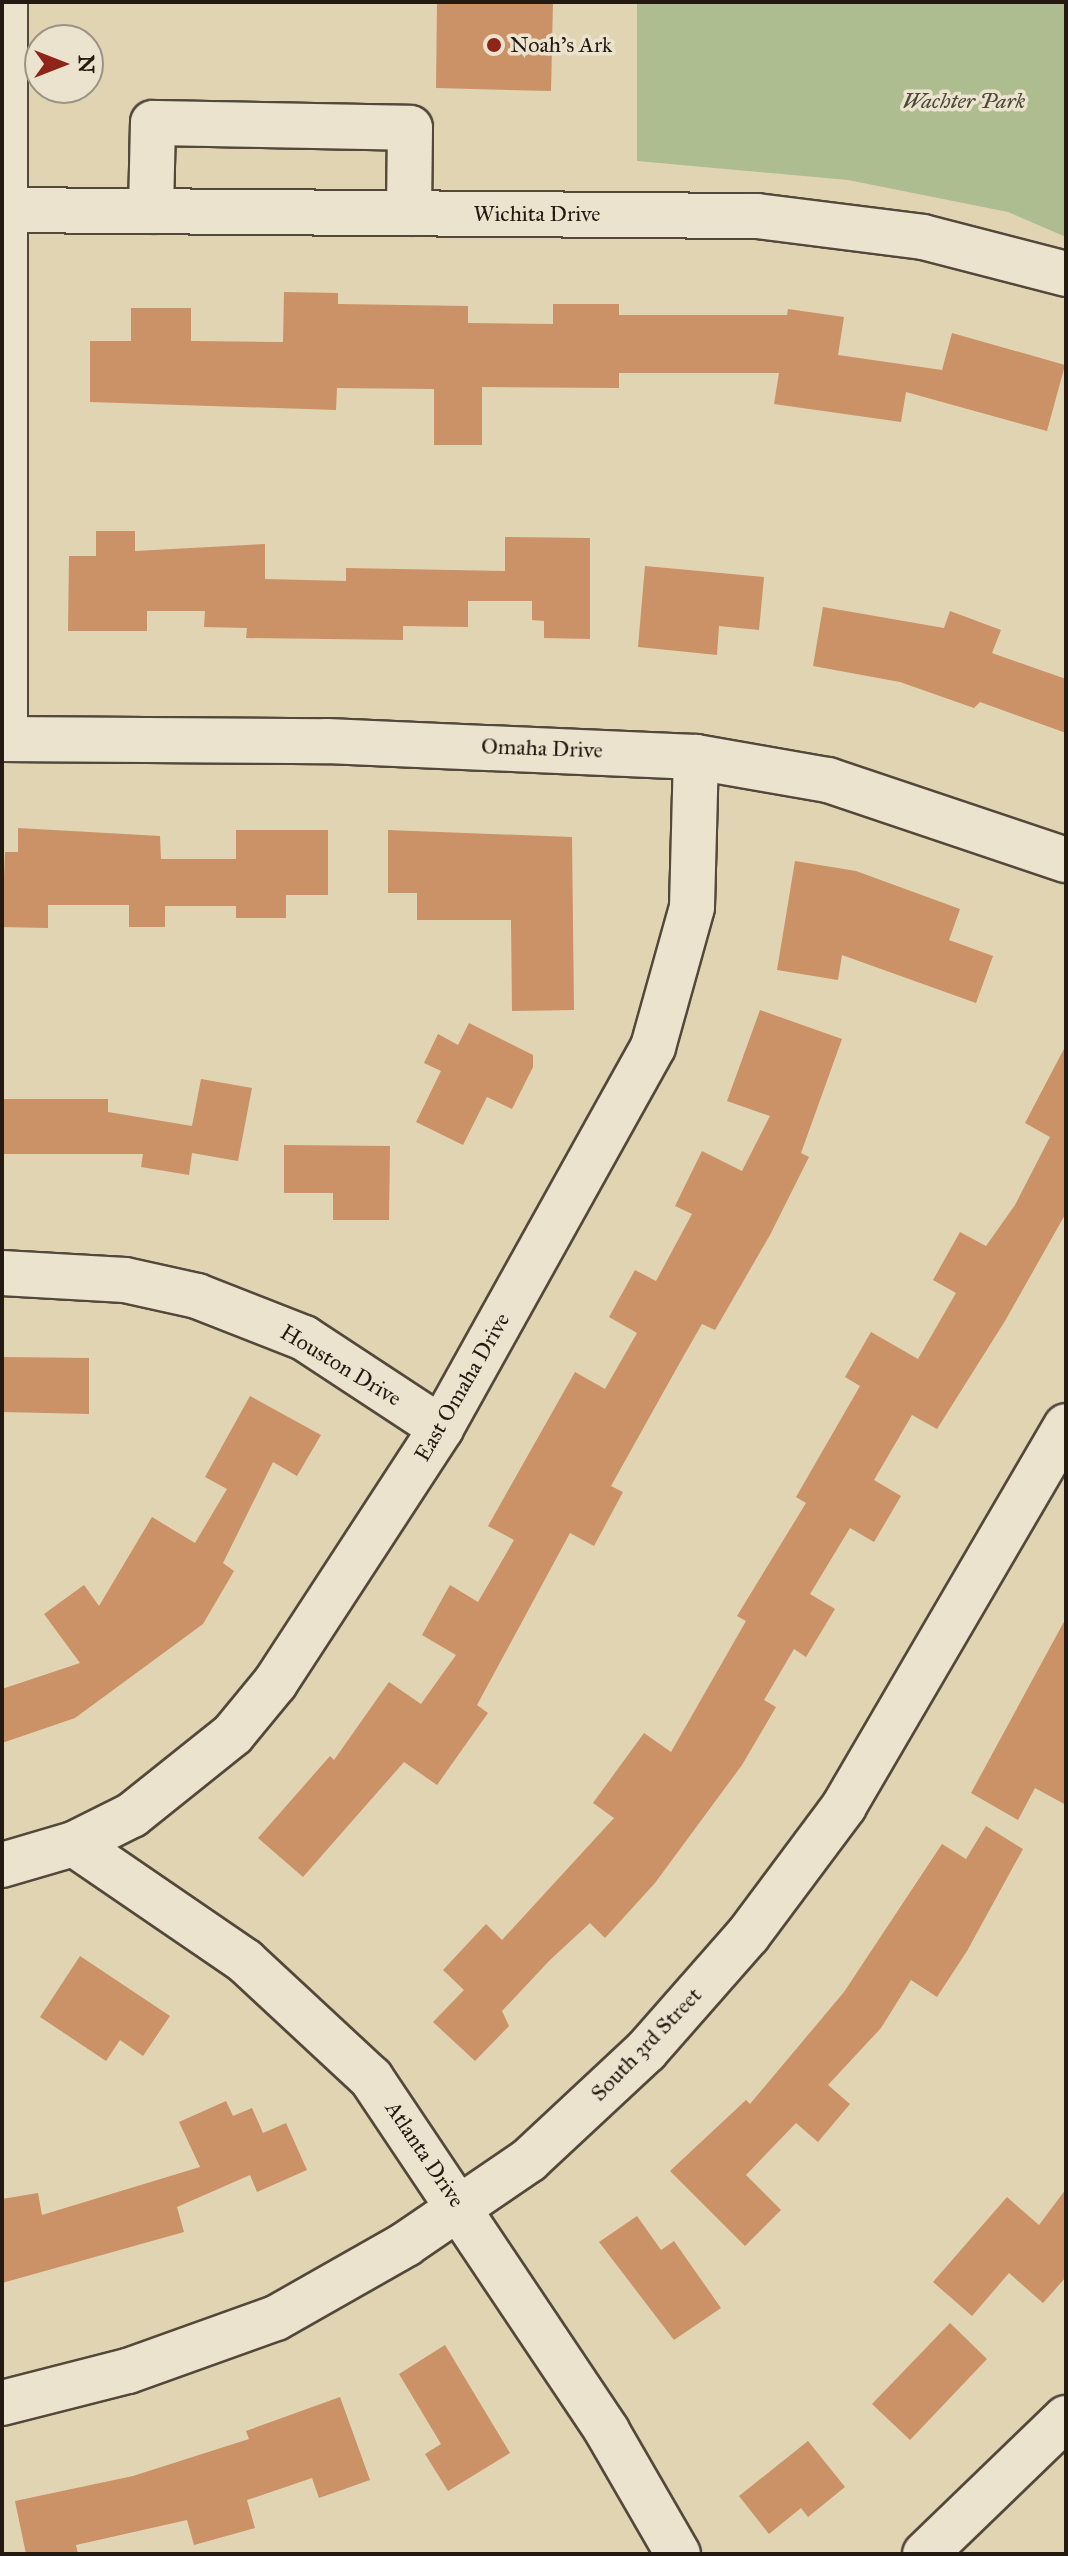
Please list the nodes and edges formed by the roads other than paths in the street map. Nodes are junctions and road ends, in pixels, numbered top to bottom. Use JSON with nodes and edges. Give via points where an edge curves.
{"nodes":[{"id":1,"x":5,"y":2,"type":"edge"},
{"id":2,"x":4,"y":210,"type":"edge"},
{"id":3,"x":151,"y":211,"type":"junction"},
{"id":4,"x":409,"y":213,"type":"junction"},
{"id":5,"x":1066,"y":274,"type":"edge"},
{"id":6,"x":3,"y":739,"type":"edge"},
{"id":7,"x":696,"y":757,"type":"junction"},
{"id":8,"x":1066,"y":860,"type":"edge"},
{"id":9,"x":2,"y":1273,"type":"edge"},
{"id":10,"x":1066,"y":1426,"type":"edge"},
{"id":11,"x":441,"y":1428,"type":"junction"},
{"id":12,"x":74,"y":1844,"type":"junction"},
{"id":13,"x":2,"y":1865,"type":"edge"},
{"id":14,"x":461,"y":2206,"type":"junction"},
{"id":15,"x":2,"y":2403,"type":"edge"},
{"id":16,"x":1066,"y":2418,"type":"edge"},
{"id":17,"x":678,"y":2554,"type":"edge"},
{"id":18,"x":925,"y":2554,"type":"edge"}],
"edges":[{"from":1,"to":2,"type":"street"},
{"from":2,"to":3,"type":"street","name":"Wichita Drive"},
{"from":2,"to":6,"type":"street"},
{"from":3,"to":4,"type":"street","name":"Wichita Drive"},
{"from":3,"to":4,"type":"street","via":[[153,123],[410,128]]},
{"from":4,"to":5,"type":"street","name":"Wichita Drive","via":[[757,216],[923,237]]},
{"from":6,"to":7,"type":"street","name":"Omaha Drive","via":[[327,741]]},
{"from":7,"to":8,"type":"street","name":"Omaha Drive","via":[[842,784]]},
{"from":7,"to":11,"type":"street","name":"East Omaha Drive","via":[[692,907],[653,1047]]},
{"from":9,"to":11,"type":"street","name":"Houston Drive","via":[[125,1280],[211,1301],[304,1338]]},
{"from":10,"to":14,"type":"street","name":"South 3rd Street","via":[[940,1652],[844,1806],[748,1935],[646,2051],[529,2160]]},
{"from":11,"to":12,"type":"street","name":"East Omaha Drive","via":[[275,1683],[233,1734],[186,1778]]},
{"from":12,"to":13,"type":"street","name":"East Omaha Drive"},
{"from":12,"to":14,"type":"street","name":"Atlanta Drive","via":[[245,1961],[311,2016],[400,2114]]},
{"from":14,"to":15,"type":"street","name":"South 3rd Street","via":[[276,2318],[128,2371]]},
{"from":14,"to":17,"type":"street","name":"Atlanta Drive"},
{"from":16,"to":18,"type":"street"}]}
